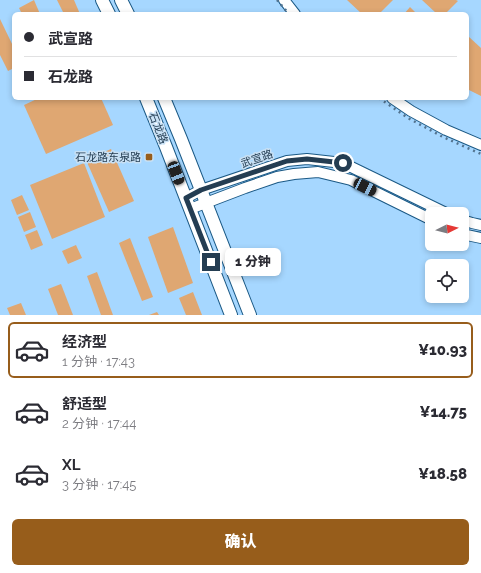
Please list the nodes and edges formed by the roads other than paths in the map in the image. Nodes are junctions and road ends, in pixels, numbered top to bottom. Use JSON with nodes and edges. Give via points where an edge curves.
{"nodes":[{"id":1,"x":102,"y":0,"type":"edge"},
{"id":2,"x":121,"y":0,"type":"edge"},
{"id":3,"x":284,"y":0,"type":"edge"},
{"id":4,"x":108,"y":12,"type":"edge"},
{"id":5,"x":127,"y":12,"type":"edge"},
{"id":6,"x":293,"y":12,"type":"edge"},
{"id":7,"x":147,"y":100,"type":"edge"},
{"id":8,"x":165,"y":100,"type":"edge"},
{"id":9,"x":395,"y":100,"type":"edge"},
{"id":10,"x":481,"y":145,"type":"edge"},
{"id":11,"x":201,"y":190,"type":"junction"},
{"id":12,"x":206,"y":202,"type":"junction"},
{"id":13,"x":188,"y":204,"type":"junction"},
{"id":14,"x":434,"y":207,"type":"edge"},
{"id":15,"x":425,"y":217,"type":"edge"},
{"id":16,"x":469,"y":222,"type":"edge"},
{"id":17,"x":481,"y":225,"type":"edge"},
{"id":18,"x":469,"y":235,"type":"edge"},
{"id":19,"x":481,"y":238,"type":"edge"},
{"id":20,"x":231,"y":315,"type":"edge"},
{"id":21,"x":250,"y":315,"type":"edge"}],
"edges":[{"from":1,"to":4,"type":"main road"},
{"from":2,"to":5,"type":"main road"},
{"from":3,"to":6,"type":"street"},
{"from":7,"to":13,"type":"main road","name":"石龙路"},
{"from":8,"to":11,"type":"main road","name":"石龙路"},
{"from":9,"to":10,"type":"street","via":[[446,130]]},
{"from":11,"to":12,"type":"main road","name":"石龙路"},
{"from":11,"to":13,"type":"street","name":"武宣路"},
{"from":11,"to":14,"type":"street","name":"武宣路","via":[[287,161],[307,159],[343,163]]},
{"from":12,"to":13,"type":"street"},
{"from":12,"to":15,"type":"street","via":[[277,177],[318,172],[351,180]]},
{"from":12,"to":21,"type":"main road","name":"石龙路"},
{"from":13,"to":20,"type":"main road","name":"石龙路"},
{"from":16,"to":17,"type":"street"},
{"from":18,"to":19,"type":"street"}]}
